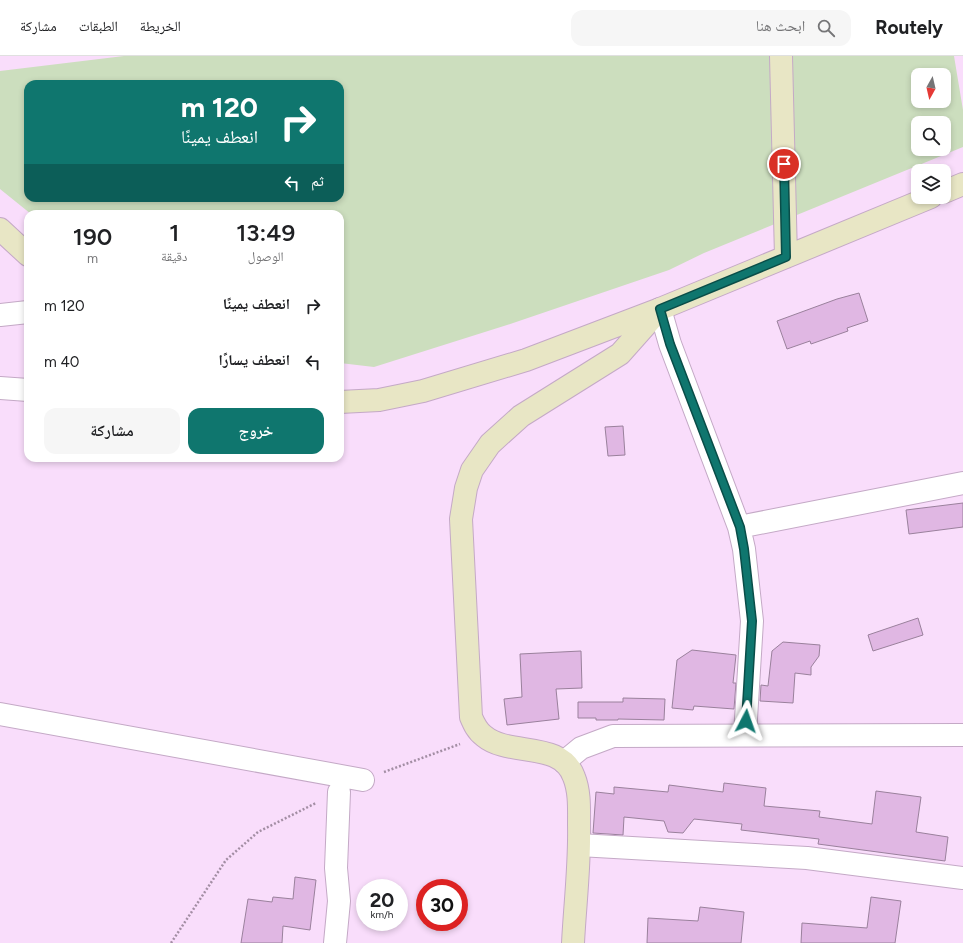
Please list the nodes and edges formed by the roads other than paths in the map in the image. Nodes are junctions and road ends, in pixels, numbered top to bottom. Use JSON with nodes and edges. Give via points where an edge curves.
{"nodes":[{"id":1,"x":781,"y":56,"type":"edge"},
{"id":2,"x":963,"y":184,"type":"edge"},
{"id":3,"x":951,"y":189,"type":"edge"},
{"id":4,"x":914,"y":204,"type":"edge"},
{"id":5,"x":0,"y":229,"type":"edge"},
{"id":6,"x":24,"y":251,"type":"edge"},
{"id":7,"x":786,"y":257,"type":"junction"},
{"id":8,"x":660,"y":309,"type":"junction"},
{"id":9,"x":24,"y":312,"type":"edge"},
{"id":10,"x":0,"y":315,"type":"edge"},
{"id":11,"x":0,"y":388,"type":"edge"},
{"id":12,"x":24,"y":390,"type":"edge"},
{"id":13,"x":344,"y":402,"type":"edge"},
{"id":14,"x":963,"y":483,"type":"edge"},
{"id":15,"x":740,"y":527,"type":"junction"},
{"id":16,"x":0,"y":714,"type":"edge"},
{"id":17,"x":745,"y":735,"type":"junction"},
{"id":18,"x":963,"y":735,"type":"edge"},
{"id":19,"x":564,"y":762,"type":"junction"},
{"id":20,"x":363,"y":780,"type":"road end"},
{"id":21,"x":339,"y":792,"type":"road end"},
{"id":22,"x":580,"y":845,"type":"junction"},
{"id":23,"x":963,"y":878,"type":"edge"},
{"id":24,"x":335,"y":943,"type":"edge"},
{"id":25,"x":573,"y":943,"type":"edge"}],
"edges":[{"from":1,"to":7,"type":"street"},
{"from":2,"to":3,"type":"street"},
{"from":4,"to":7,"type":"street"},
{"from":5,"to":6,"type":"street"},
{"from":7,"to":8,"type":"street"},
{"from":8,"to":13,"type":"street","via":[[526,360],[471,377],[379,400]]},
{"from":8,"to":15,"type":"street","via":[[670,344]]},
{"from":8,"to":19,"type":"street","via":[[620,354],[521,416],[490,444],[472,470],[466,488],[461,519],[471,717],[476,728],[497,744],[551,754]]},
{"from":9,"to":10,"type":"street"},
{"from":11,"to":12,"type":"street"},
{"from":14,"to":15,"type":"street"},
{"from":15,"to":17,"type":"street","via":[[752,621]]},
{"from":16,"to":20,"type":"street"},
{"from":17,"to":18,"type":"street"},
{"from":17,"to":19,"type":"street","via":[[613,736],[581,748]]},
{"from":19,"to":22,"type":"street","via":[[574,776],[579,800]]},
{"from":21,"to":24,"type":"street","via":[[336,868],[339,901]]},
{"from":22,"to":23,"type":"street","via":[[807,858]]},
{"from":22,"to":25,"type":"street"}]}
